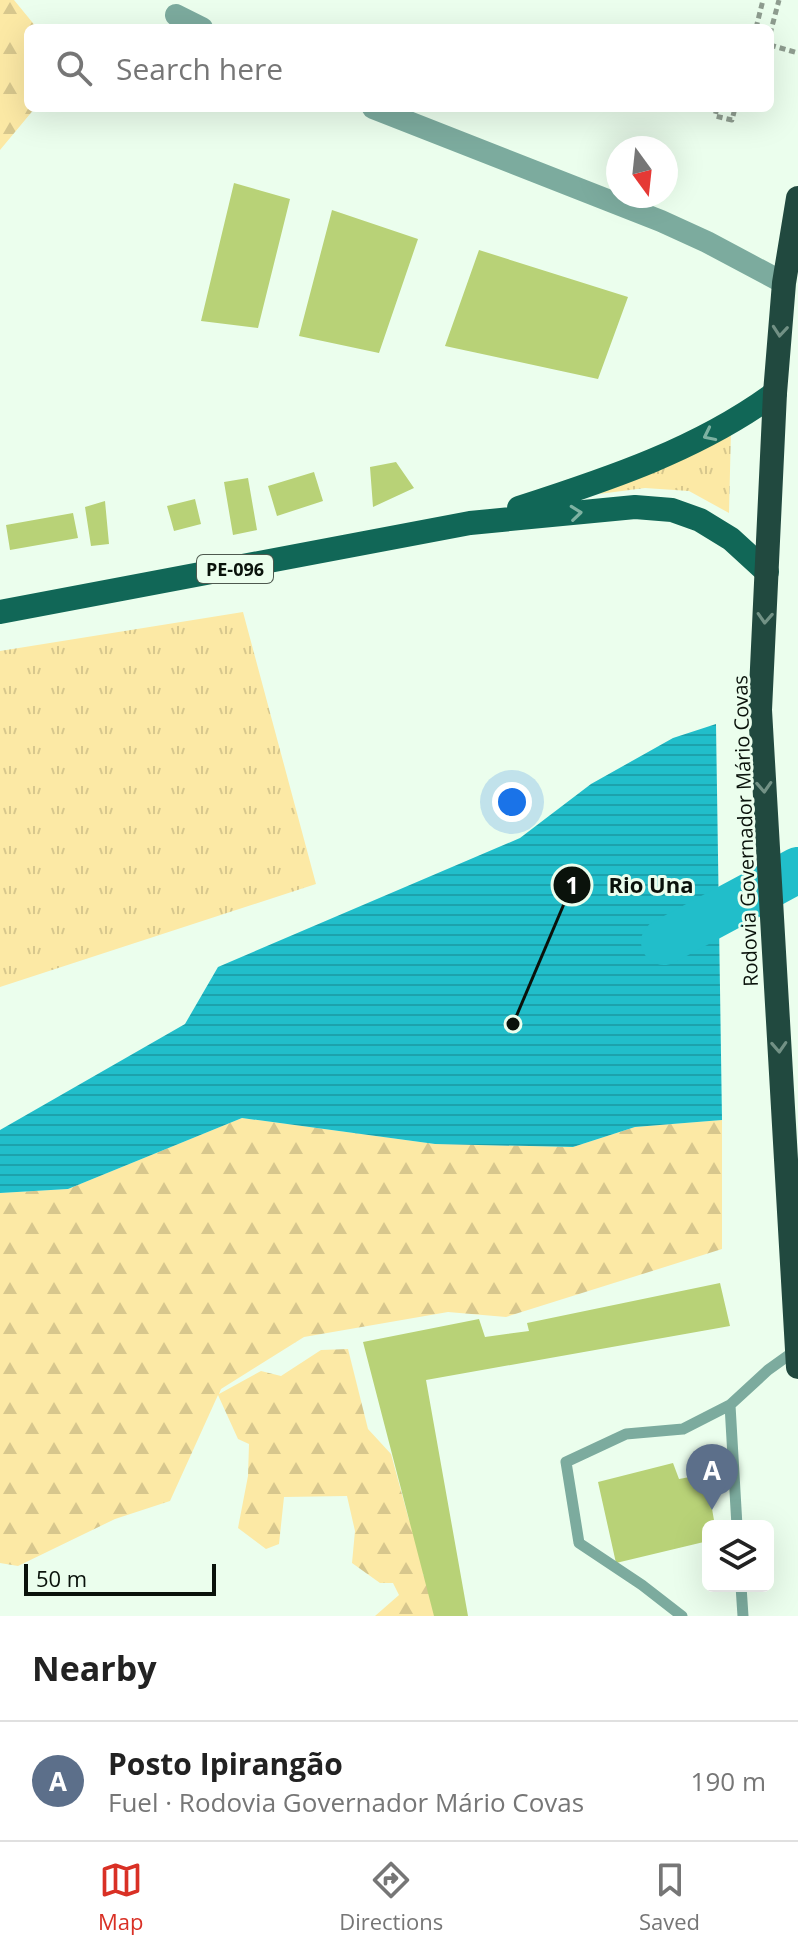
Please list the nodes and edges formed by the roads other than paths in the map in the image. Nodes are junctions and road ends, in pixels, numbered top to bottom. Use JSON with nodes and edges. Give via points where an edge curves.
{"nodes":[{"id":1,"x":176,"y":15,"type":"dead end"},
{"id":2,"x":194,"y":24,"type":"edge"},
{"id":3,"x":383,"y":112,"type":"edge"},
{"id":4,"x":798,"y":198,"type":"edge"},
{"id":5,"x":784,"y":283,"type":"junction"},
{"id":6,"x":775,"y":393,"type":"junction"},
{"id":7,"x":470,"y":523,"type":"junction"},
{"id":8,"x":767,"y":572,"type":"junction"},
{"id":9,"x":0,"y":612,"type":"edge"},
{"id":10,"x":797,"y":1358,"type":"edge"},
{"id":11,"x":730,"y":1405,"type":"junction"},
{"id":12,"x":737,"y":1520,"type":"edge"},
{"id":13,"x":741,"y":1592,"type":"edge"},
{"id":14,"x":682,"y":1616,"type":"edge"},
{"id":15,"x":743,"y":1616,"type":"edge"}],
"edges":[{"from":1,"to":2,"type":"street"},
{"from":3,"to":5,"type":"street","via":[[661,221]]},
{"from":4,"to":5,"type":"highway","name":"Rodovia Governador Mário Covas"},
{"from":5,"to":6,"type":"highway","name":"Rodovia Governador Mário Covas","one_way":true},
{"from":6,"to":7,"type":"main road","number":"PE-096","one_way":true,"via":[[738,420],[679,450]]},
{"from":6,"to":8,"type":"highway","name":"Rodovia Governador Mário Covas"},
{"from":7,"to":8,"type":"main road","number":"PE-096","one_way":true,"via":[[635,507],[672,510],[731,539]]},
{"from":7,"to":9,"type":"main road","number":"PE-096"},
{"from":8,"to":10,"type":"highway","name":"Rodovia Governador Mário Covas","one_way":true,"via":[[760,710]]},
{"from":10,"to":11,"type":"lane","via":[[768,1370]]},
{"from":11,"to":12,"type":"lane"},
{"from":11,"to":14,"type":"lane","via":[[683,1429],[626,1434],[566,1462],[579,1543]]},
{"from":13,"to":15,"type":"lane"}]}
